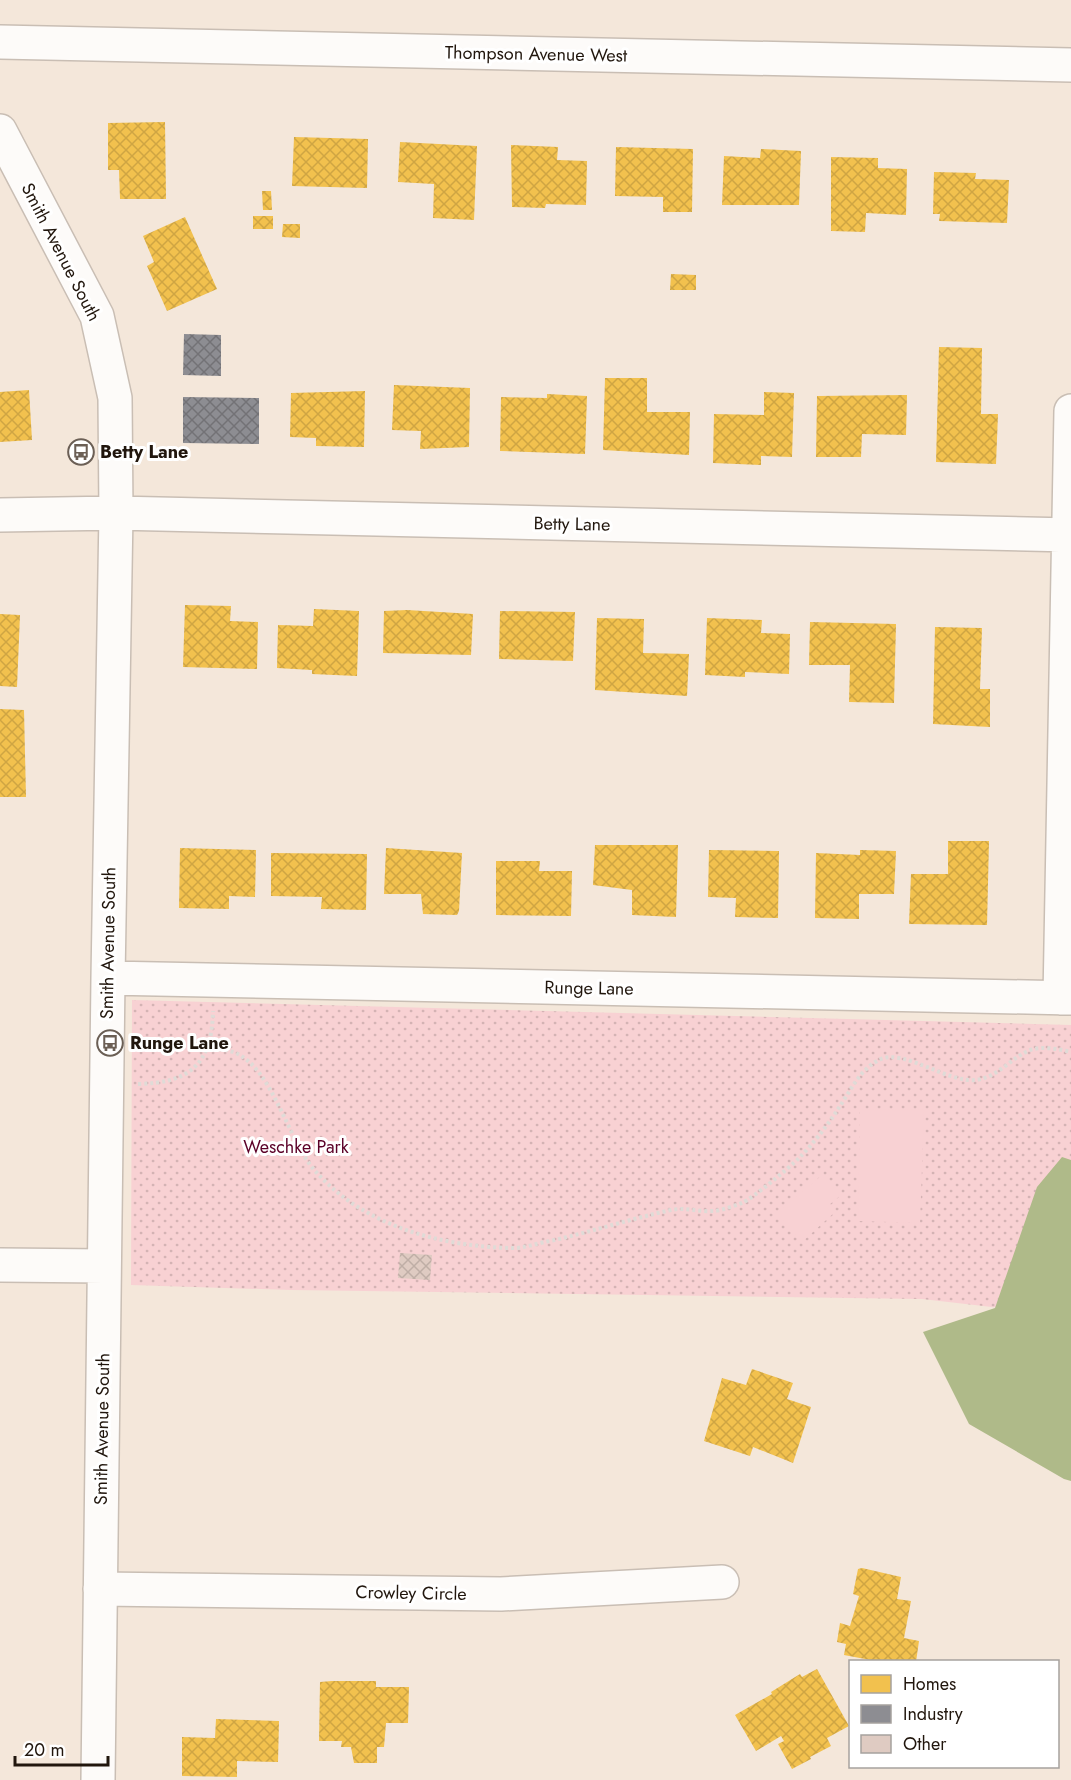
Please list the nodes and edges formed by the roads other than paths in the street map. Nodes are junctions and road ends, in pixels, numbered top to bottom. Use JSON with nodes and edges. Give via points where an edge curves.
{"nodes":[{"id":1,"x":0,"y":42,"type":"edge"},
{"id":2,"x":1071,"y":65,"type":"edge"},
{"id":3,"x":0,"y":131,"type":"edge"},
{"id":4,"x":1071,"y":411,"type":"edge"},
{"id":5,"x":116,"y":513,"type":"junction"},
{"id":6,"x":0,"y":514,"type":"edge"},
{"id":7,"x":1070,"y":535,"type":"edge"},
{"id":8,"x":108,"y":978,"type":"junction"},
{"id":9,"x":1065,"y":998,"type":"edge"},
{"id":10,"x":0,"y":1265,"type":"edge"},
{"id":11,"x":104,"y":1266,"type":"junction"},
{"id":12,"x":722,"y":1582,"type":"dead end"},
{"id":13,"x":100,"y":1589,"type":"junction"},
{"id":14,"x":98,"y":1780,"type":"edge"}],
"edges":[{"from":1,"to":2,"type":"street","name":"Thompson Avenue West"},
{"from":3,"to":5,"type":"street","name":"Smith Avenue South","via":[[97,316],[115,398]]},
{"from":4,"to":7,"type":"street"},
{"from":5,"to":6,"type":"street","name":"Betty Lane"},
{"from":5,"to":7,"type":"street","name":"Betty Lane"},
{"from":5,"to":8,"type":"street","name":"Smith Avenue South"},
{"from":7,"to":9,"type":"street"},
{"from":8,"to":9,"type":"street","name":"Runge Lane"},
{"from":8,"to":11,"type":"street","name":"Smith Avenue South"},
{"from":10,"to":11,"type":"street"},
{"from":11,"to":13,"type":"street","name":"Smith Avenue South"},
{"from":12,"to":13,"type":"street","name":"Crowley Circle","via":[[501,1594]]},
{"from":13,"to":14,"type":"street","name":"Smith Avenue South"}]}
